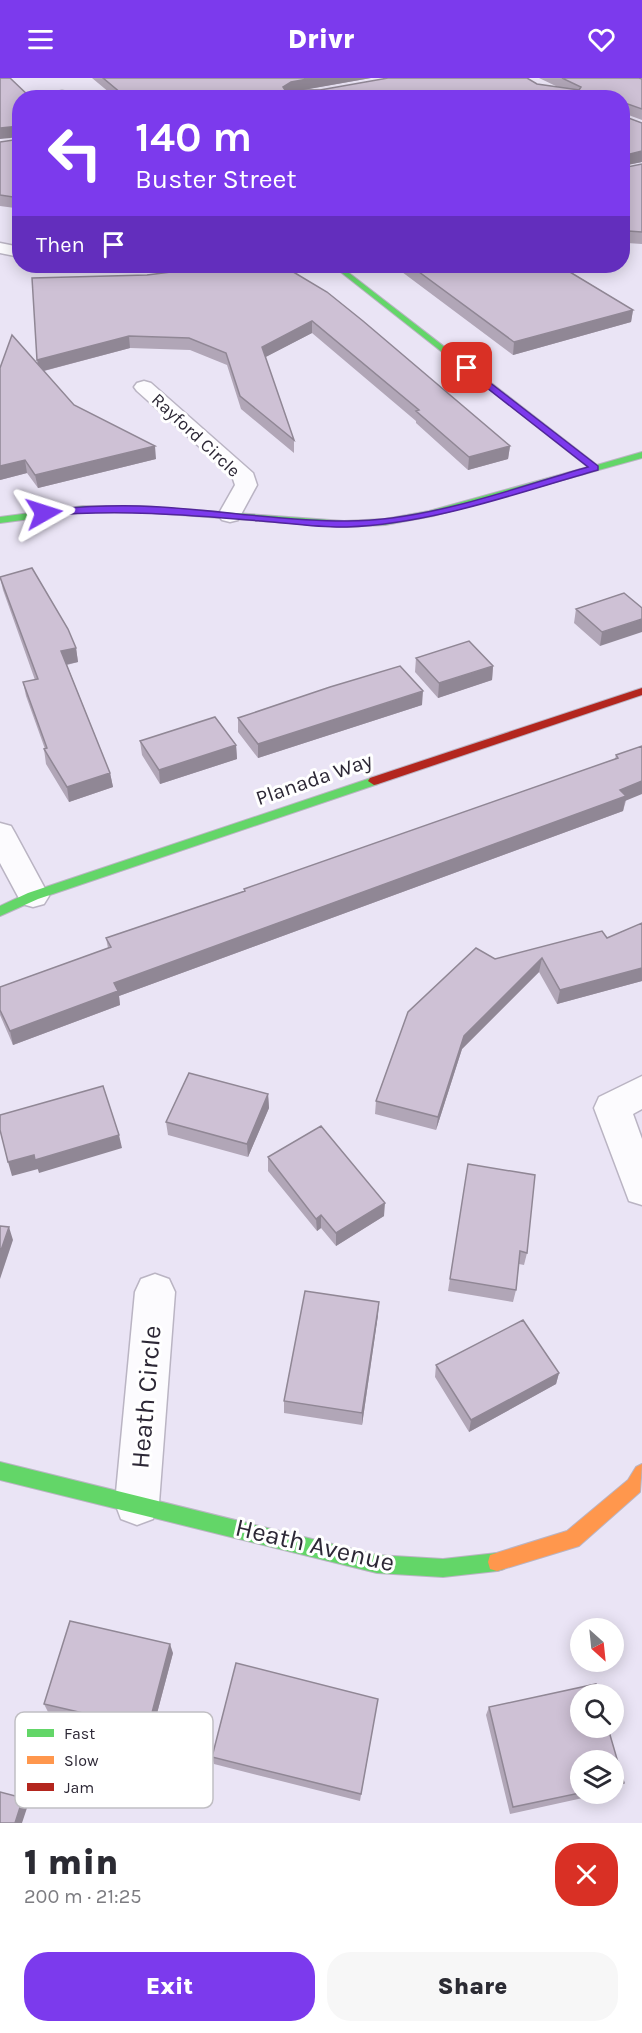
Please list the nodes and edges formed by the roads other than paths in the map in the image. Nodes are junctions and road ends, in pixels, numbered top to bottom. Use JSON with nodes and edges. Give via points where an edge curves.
{"nodes":[{"id":1,"x":345,"y":273,"type":"edge"},
{"id":2,"x":144,"y":387,"type":"dead end"},
{"id":3,"x":642,"y":455,"type":"edge"},
{"id":4,"x":595,"y":468,"type":"junction"},
{"id":5,"x":230,"y":515,"type":"junction"},
{"id":6,"x":0,"y":520,"type":"edge"},
{"id":7,"x":642,"y":691,"type":"edge"},
{"id":8,"x":0,"y":833,"type":"edge"},
{"id":9,"x":33,"y":896,"type":"junction"},
{"id":10,"x":0,"y":911,"type":"edge"},
{"id":11,"x":642,"y":1091,"type":"edge"},
{"id":12,"x":642,"y":1189,"type":"edge"},
{"id":13,"x":155,"y":1292,"type":"dead end"},
{"id":14,"x":0,"y":1471,"type":"edge"},
{"id":15,"x":642,"y":1473,"type":"edge"},
{"id":16,"x":137,"y":1503,"type":"junction"}],
"edges":[{"from":1,"to":4,"type":"street"},
{"from":2,"to":5,"type":"street","name":"Rayford Circle","via":[[242,473],[246,485]]},
{"from":3,"to":4,"type":"street"},
{"from":4,"to":5,"type":"street","via":[[430,514],[385,522],[344,524]]},
{"from":5,"to":6,"type":"street","via":[[139,508],[82,509]]},
{"from":7,"to":9,"type":"street","name":"Planada Way"},
{"from":8,"to":9,"type":"street"},
{"from":9,"to":10,"type":"street","name":"Planada Way"},
{"from":11,"to":12,"type":"street","via":[[612,1108]]},
{"from":13,"to":16,"type":"street","name":"Heath Circle"},
{"from":14,"to":16,"type":"street","name":"Heath Avenue"},
{"from":15,"to":16,"type":"street","name":"Heath Avenue","via":[[634,1486],[572,1539],[496,1562],[443,1568],[377,1564]]}]}
